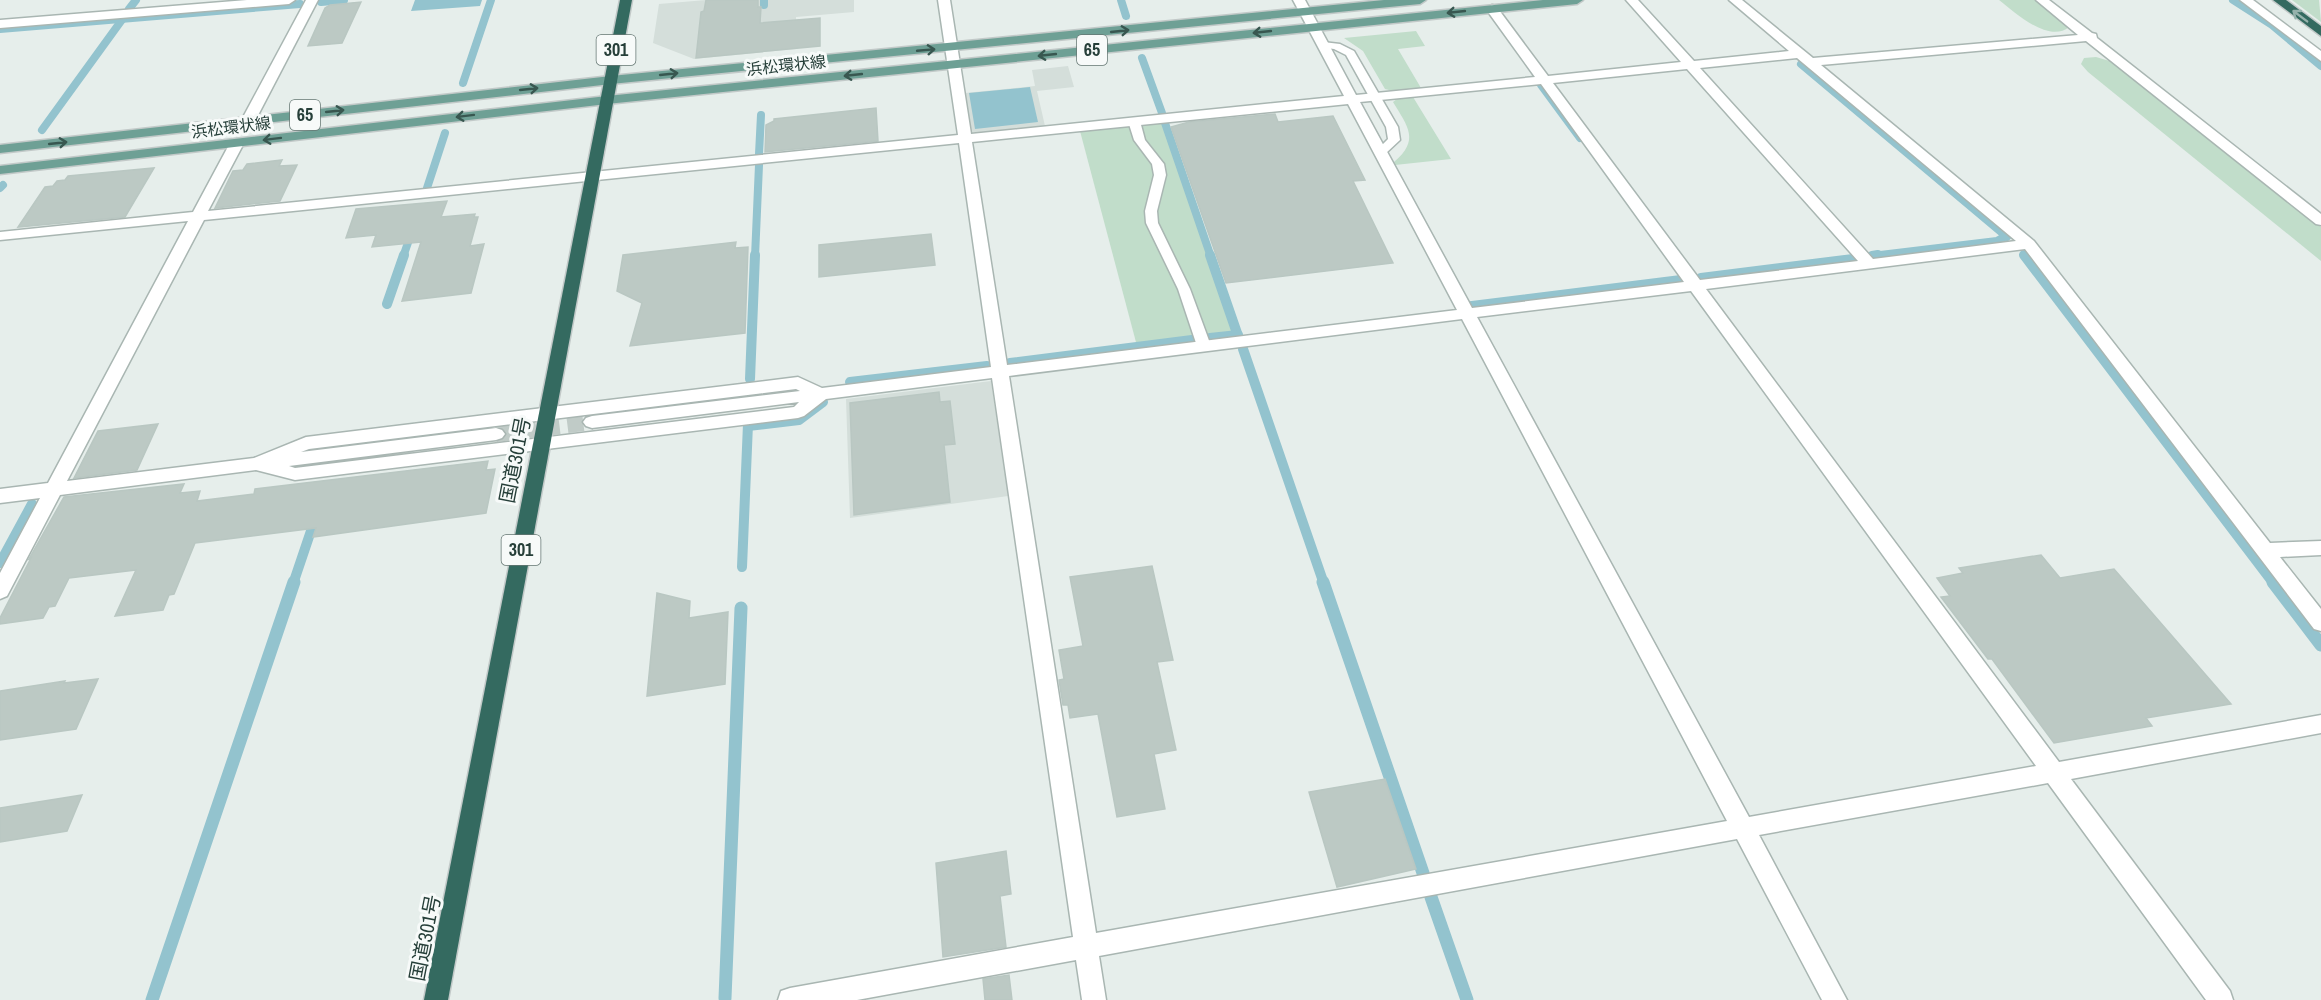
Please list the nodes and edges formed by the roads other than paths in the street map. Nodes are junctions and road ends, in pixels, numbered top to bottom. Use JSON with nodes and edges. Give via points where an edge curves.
{"nodes":[{"id":1,"x":289,"y":0,"type":"edge"},
{"id":2,"x":312,"y":0,"type":"edge"},
{"id":3,"x":626,"y":0,"type":"edge"},
{"id":4,"x":944,"y":0,"type":"edge"},
{"id":5,"x":1299,"y":0,"type":"edge"},
{"id":6,"x":1420,"y":0,"type":"edge"},
{"id":7,"x":1577,"y":0,"type":"edge"},
{"id":8,"x":1632,"y":0,"type":"edge"},
{"id":9,"x":1736,"y":0,"type":"edge"},
{"id":10,"x":2042,"y":0,"type":"edge"},
{"id":11,"x":2246,"y":0,"type":"edge"},
{"id":12,"x":2278,"y":0,"type":"edge"},
{"id":13,"x":1492,"y":9,"type":"junction"},
{"id":14,"x":1310,"y":19,"type":"junction"},
{"id":15,"x":0,"y":24,"type":"edge"},
{"id":16,"x":2321,"y":32,"type":"edge"},
{"id":17,"x":2092,"y":37,"type":"junction"},
{"id":18,"x":1323,"y":45,"type":"junction"},
{"id":19,"x":952,"y":56,"type":"junction"},
{"id":20,"x":2321,"y":57,"type":"edge"},
{"id":21,"x":1805,"y":58,"type":"junction"},
{"id":22,"x":1690,"y":65,"type":"junction"},
{"id":23,"x":611,"y":80,"type":"junction"},
{"id":24,"x":1544,"y":80,"type":"junction"},
{"id":25,"x":1375,"y":97,"type":"junction"},
{"id":26,"x":1353,"y":99,"type":"junction"},
{"id":27,"x":607,"y":100,"type":"junction"},
{"id":28,"x":248,"y":121,"type":"junction"},
{"id":29,"x":1134,"y":121,"type":"junction"},
{"id":30,"x":964,"y":139,"type":"junction"},
{"id":31,"x":237,"y":142,"type":"junction"},
{"id":32,"x":0,"y":149,"type":"edge"},
{"id":33,"x":1381,"y":152,"type":"junction"},
{"id":34,"x":0,"y":170,"type":"edge"},
{"id":35,"x":592,"y":176,"type":"junction"},
{"id":36,"x":198,"y":216,"type":"junction"},
{"id":37,"x":2321,"y":220,"type":"edge"},
{"id":38,"x":0,"y":236,"type":"edge"},
{"id":39,"x":2029,"y":244,"type":"junction"},
{"id":40,"x":1869,"y":264,"type":"junction"},
{"id":41,"x":1696,"y":285,"type":"junction"},
{"id":42,"x":1468,"y":314,"type":"junction"},
{"id":43,"x":1204,"y":346,"type":"junction"},
{"id":44,"x":999,"y":372,"type":"junction"},
{"id":45,"x":821,"y":394,"type":"junction"},
{"id":46,"x":547,"y":414,"type":"junction"},
{"id":47,"x":592,"y":423,"type":"tunnel mouth"},
{"id":48,"x":496,"y":434,"type":"tunnel mouth"},
{"id":49,"x":542,"y":444,"type":"junction"},
{"id":50,"x":256,"y":464,"type":"junction"},
{"id":51,"x":54,"y":489,"type":"junction"},
{"id":52,"x":0,"y":496,"type":"edge"},
{"id":53,"x":2321,"y":548,"type":"edge"},
{"id":54,"x":2265,"y":550,"type":"junction"},
{"id":55,"x":0,"y":591,"type":"edge"},
{"id":56,"x":2321,"y":623,"type":"edge"},
{"id":57,"x":2321,"y":724,"type":"edge"},
{"id":58,"x":2054,"y":772,"type":"junction"},
{"id":59,"x":1743,"y":828,"type":"junction"},
{"id":60,"x":1086,"y":946,"type":"junction"},
{"id":61,"x":436,"y":1000,"type":"edge"},
{"id":62,"x":790,"y":1000,"type":"edge"},
{"id":63,"x":1094,"y":1000,"type":"edge"},
{"id":64,"x":1835,"y":1000,"type":"edge"},
{"id":65,"x":2222,"y":1000,"type":"edge"}],
"edges":[{"from":1,"to":15,"type":"street"},
{"from":2,"to":28,"type":"street"},
{"from":3,"to":23,"type":"highway","name":"国道301号","number":"301"},
{"from":4,"to":19,"type":"street"},
{"from":5,"to":14,"type":"street"},
{"from":6,"to":14,"type":"main road","name":"浜松環状線","number":"65"},
{"from":7,"to":13,"type":"main road","name":"浜松環状線","number":"65"},
{"from":8,"to":22,"type":"street"},
{"from":9,"to":21,"type":"street"},
{"from":10,"to":17,"type":"street"},
{"from":11,"to":20,"type":"street"},
{"from":16,"to":12,"type":"highway","one_way":true},
{"from":13,"to":14,"type":"main road","name":"浜松環状線","number":"65","one_way":true},
{"from":13,"to":24,"type":"street"},
{"from":14,"to":18,"type":"street"},
{"from":14,"to":19,"type":"main road","name":"浜松環状線","number":"65"},
{"from":17,"to":21,"type":"street"},
{"from":17,"to":37,"type":"street"},
{"from":18,"to":25,"type":"lane","via":[[1350,53]]},
{"from":18,"to":26,"type":"street"},
{"from":23,"to":19,"type":"main road","name":"浜松環状線","number":"65","one_way":true},
{"from":19,"to":27,"type":"main road","name":"浜松環状線","number":"65","one_way":true},
{"from":19,"to":30,"type":"street"},
{"from":21,"to":22,"type":"street"},
{"from":21,"to":39,"type":"street"},
{"from":22,"to":24,"type":"street"},
{"from":22,"to":40,"type":"street"},
{"from":23,"to":27,"type":"highway","name":"国道301号","number":"301"},
{"from":28,"to":23,"type":"main road","name":"浜松環状線","number":"65","one_way":true},
{"from":24,"to":25,"type":"street"},
{"from":24,"to":41,"type":"street"},
{"from":25,"to":26,"type":"street"},
{"from":25,"to":33,"type":"lane","via":[[1394,134]]},
{"from":26,"to":29,"type":"street"},
{"from":26,"to":33,"type":"street"},
{"from":27,"to":31,"type":"main road","name":"浜松環状線","number":"65","one_way":true},
{"from":27,"to":35,"type":"highway","name":"国道301号","number":"301"},
{"from":32,"to":28,"type":"main road","name":"浜松環状線","number":"65","one_way":true},
{"from":29,"to":30,"type":"street"},
{"from":29,"to":43,"type":"lane","via":[[1160,175],[1152,223],[1184,289]]},
{"from":30,"to":35,"type":"street"},
{"from":30,"to":44,"type":"street"},
{"from":31,"to":34,"type":"main road","name":"浜松環状線","number":"65"},
{"from":31,"to":36,"type":"street"},
{"from":33,"to":42,"type":"street"},
{"from":35,"to":36,"type":"street"},
{"from":35,"to":46,"type":"highway","name":"国道301号","number":"301"},
{"from":36,"to":38,"type":"street"},
{"from":36,"to":51,"type":"street"},
{"from":39,"to":40,"type":"street"},
{"from":39,"to":54,"type":"street"},
{"from":40,"to":41,"type":"street"},
{"from":41,"to":42,"type":"street"},
{"from":41,"to":58,"type":"street"},
{"from":42,"to":43,"type":"street"},
{"from":42,"to":59,"type":"street"},
{"from":43,"to":44,"type":"street"},
{"from":44,"to":45,"type":"street"},
{"from":44,"to":60,"type":"street"},
{"from":45,"to":46,"type":"street","via":[[798,382]]},
{"from":45,"to":47,"type":"street"},
{"from":45,"to":49,"type":"street","via":[[798,411]]},
{"from":46,"to":49,"type":"highway","name":"国道301号","number":"301"},
{"from":46,"to":50,"type":"street","via":[[306,443]]},
{"from":48,"to":50,"type":"street"},
{"from":49,"to":50,"type":"street","via":[[295,474]]},
{"from":49,"to":61,"type":"highway","name":"国道301号","number":"301"},
{"from":50,"to":51,"type":"street"},
{"from":51,"to":52,"type":"street"},
{"from":51,"to":55,"type":"street"},
{"from":53,"to":54,"type":"street"},
{"from":54,"to":56,"type":"street"},
{"from":57,"to":58,"type":"street"},
{"from":58,"to":59,"type":"street"},
{"from":58,"to":65,"type":"street"},
{"from":59,"to":60,"type":"street"},
{"from":59,"to":64,"type":"street"},
{"from":60,"to":62,"type":"street"},
{"from":60,"to":63,"type":"street"}]}
